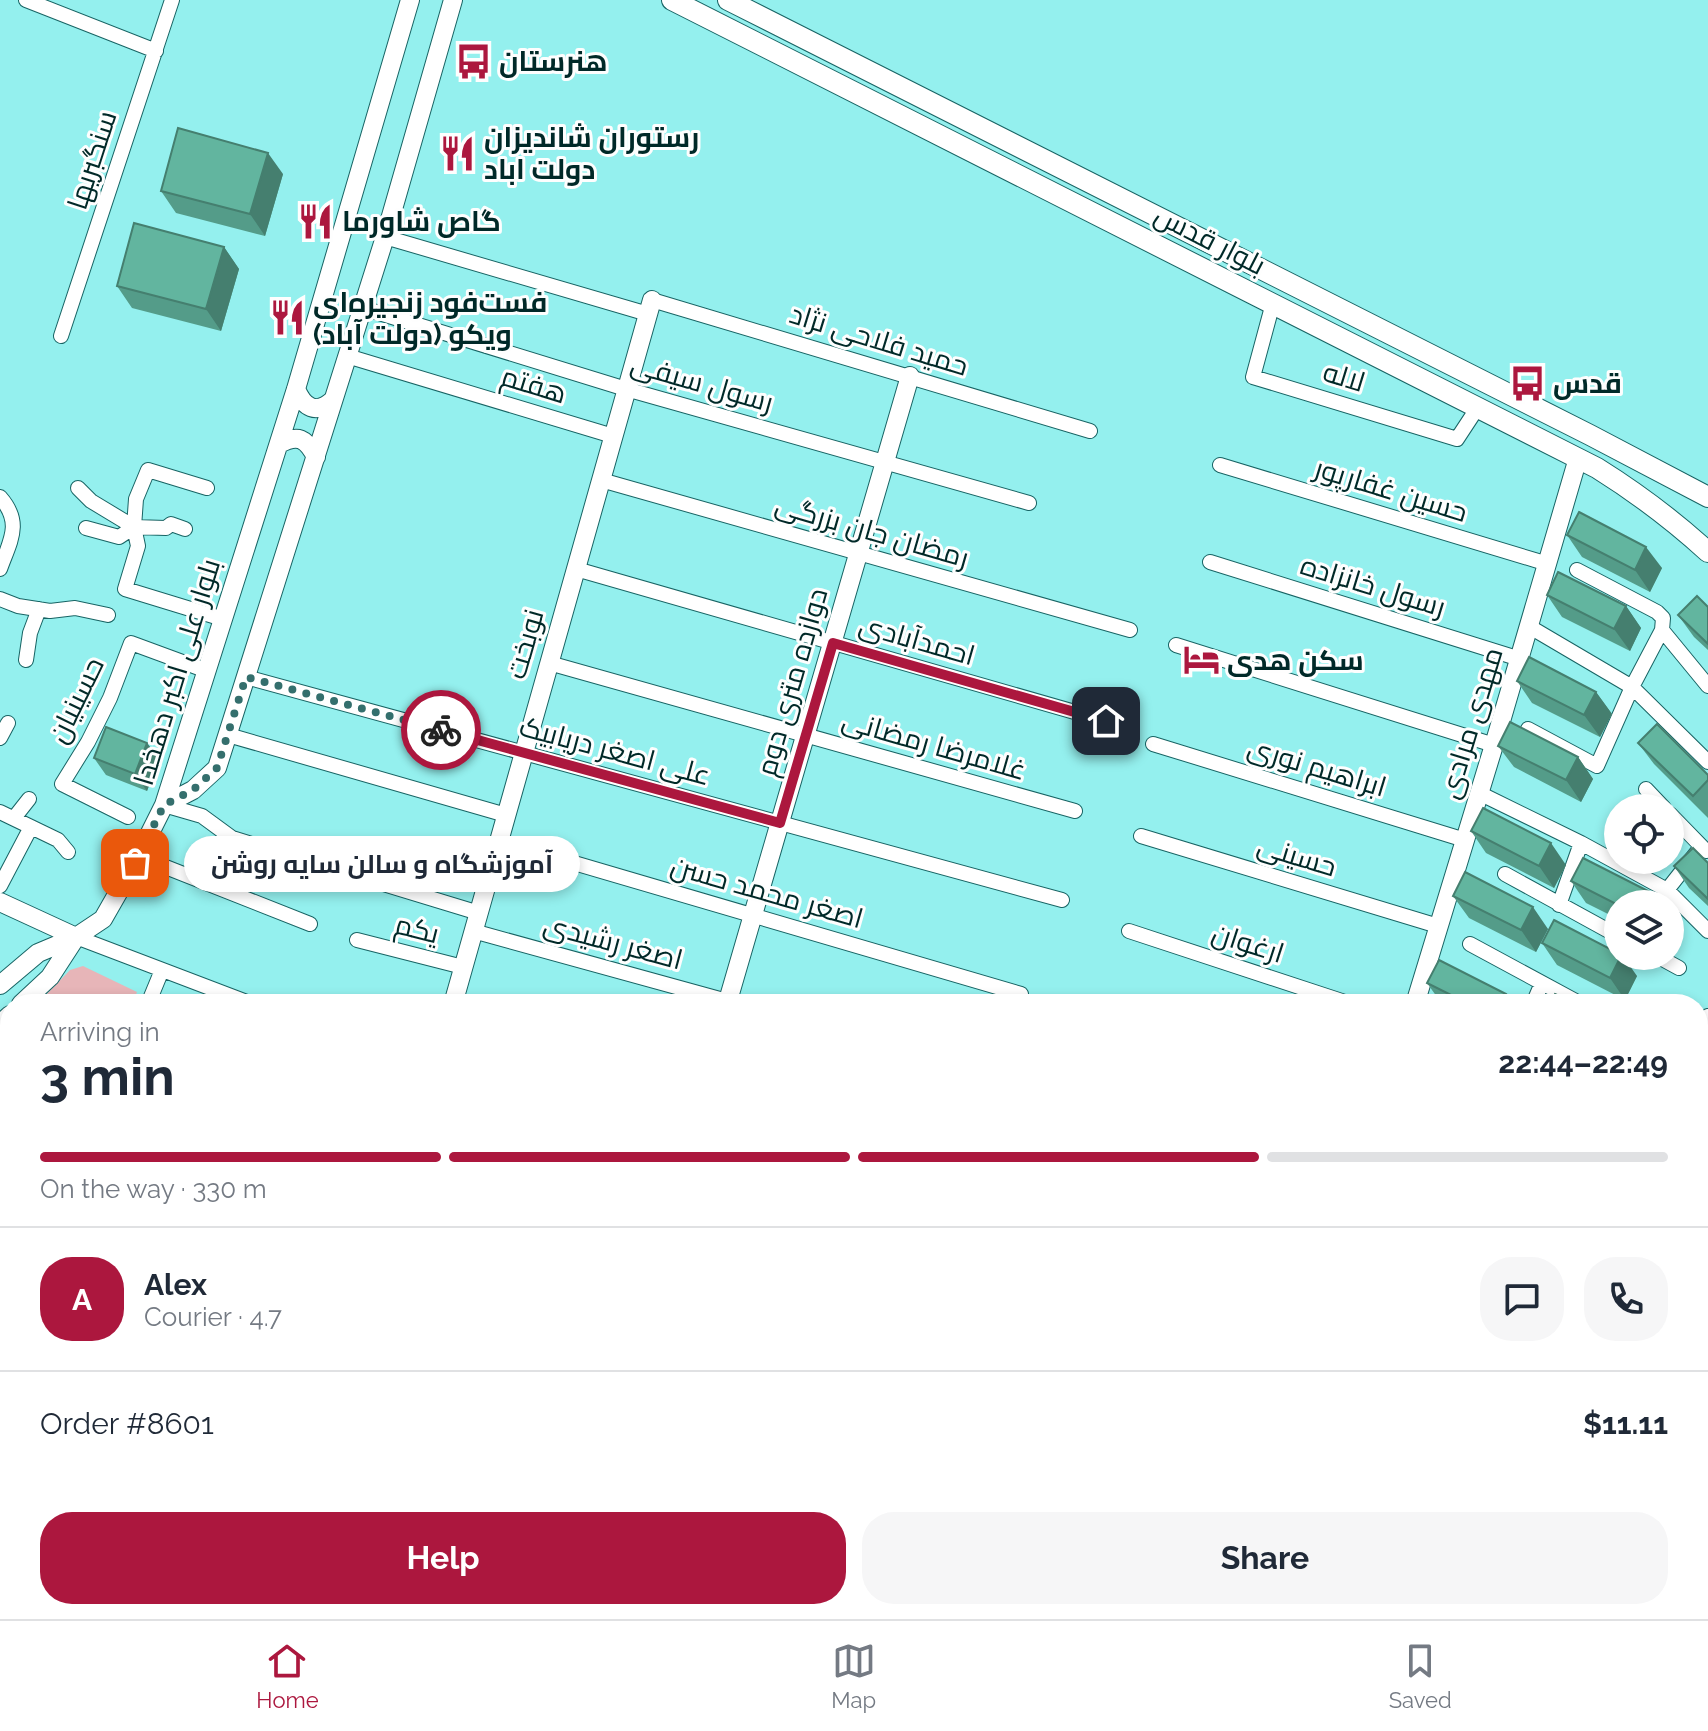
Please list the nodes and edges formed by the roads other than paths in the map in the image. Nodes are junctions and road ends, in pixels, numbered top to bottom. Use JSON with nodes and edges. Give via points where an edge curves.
{"nodes":[{"id":1,"x":26,"y":0,"type":"edge"},
{"id":2,"x":172,"y":0,"type":"edge"},
{"id":3,"x":410,"y":0,"type":"edge"},
{"id":4,"x":453,"y":0,"type":"edge"},
{"id":5,"x":672,"y":0,"type":"edge"},
{"id":6,"x":728,"y":0,"type":"edge"},
{"id":7,"x":156,"y":51,"type":"junction"},
{"id":8,"x":385,"y":237,"type":"junction"},
{"id":9,"x":1273,"y":303,"type":"junction"},
{"id":10,"x":650,"y":307,"type":"junction"},
{"id":11,"x":363,"y":308,"type":"junction"},
{"id":12,"x":61,"y":336,"type":"dead end"},
{"id":13,"x":347,"y":356,"type":"junction"},
{"id":14,"x":910,"y":376,"type":"junction"},
{"id":15,"x":296,"y":389,"type":"junction"},
{"id":16,"x":626,"y":389,"type":"junction"},
{"id":17,"x":333,"y":400,"type":"junction"},
{"id":18,"x":1478,"y":407,"type":"junction"},
{"id":19,"x":1090,"y":431,"type":"dead end"},
{"id":20,"x":613,"y":436,"type":"junction"},
{"id":21,"x":279,"y":444,"type":"junction"},
{"id":22,"x":316,"y":457,"type":"junction"},
{"id":23,"x":1578,"y":458,"type":"junction"},
{"id":24,"x":885,"y":463,"type":"junction"},
{"id":25,"x":1220,"y":465,"type":"dead end"},
{"id":26,"x":601,"y":480,"type":"junction"},
{"id":27,"x":78,"y":488,"type":"dead end"},
{"id":28,"x":207,"y":488,"type":"dead end"},
{"id":29,"x":0,"y":497,"type":"edge"},
{"id":30,"x":1708,"y":497,"type":"edge"},
{"id":31,"x":1029,"y":503,"type":"dead end"},
{"id":32,"x":134,"y":527,"type":"junction"},
{"id":33,"x":86,"y":528,"type":"dead end"},
{"id":34,"x":185,"y":529,"type":"dead end"},
{"id":35,"x":1708,"y":552,"type":"edge"},
{"id":36,"x":859,"y":554,"type":"junction"},
{"id":37,"x":1210,"y":562,"type":"dead end"},
{"id":38,"x":1548,"y":564,"type":"junction"},
{"id":39,"x":0,"y":569,"type":"edge"},
{"id":40,"x":576,"y":569,"type":"junction"},
{"id":41,"x":1577,"y":570,"type":"dead end"},
{"id":42,"x":0,"y":599,"type":"edge"},
{"id":43,"x":39,"y":609,"type":"junction"},
{"id":44,"x":108,"y":615,"type":"dead end"},
{"id":45,"x":223,"y":619,"type":"junction"},
{"id":46,"x":1530,"y":627,"type":"junction"},
{"id":47,"x":1130,"y":630,"type":"dead end"},
{"id":48,"x":1662,"y":630,"type":"junction"},
{"id":49,"x":833,"y":643,"type":"junction"},
{"id":50,"x":1176,"y":645,"type":"dead end"},
{"id":51,"x":1520,"y":659,"type":"junction"},
{"id":52,"x":26,"y":660,"type":"dead end"},
{"id":53,"x":549,"y":663,"type":"junction"},
{"id":54,"x":207,"y":671,"type":"junction"},
{"id":55,"x":246,"y":677,"type":"junction"},
{"id":56,"x":1708,"y":686,"type":"edge"},
{"id":57,"x":1632,"y":687,"type":"junction"},
{"id":58,"x":1106,"y":721,"type":"dead end"},
{"id":59,"x":8,"y":723,"type":"dead end"},
{"id":60,"x":1528,"y":729,"type":"edge"},
{"id":61,"x":228,"y":735,"type":"junction"},
{"id":62,"x":806,"y":735,"type":"junction"},
{"id":63,"x":0,"y":738,"type":"edge"},
{"id":64,"x":1153,"y":744,"type":"dead end"},
{"id":65,"x":1494,"y":745,"type":"junction"},
{"id":66,"x":524,"y":753,"type":"junction"},
{"id":67,"x":1708,"y":762,"type":"edge"},
{"id":68,"x":1646,"y":789,"type":"dead end"},
{"id":69,"x":1479,"y":793,"type":"junction"},
{"id":70,"x":1651,"y":794,"type":"edge"},
{"id":71,"x":29,"y":799,"type":"dead end"},
{"id":72,"x":164,"y":805,"type":"junction"},
{"id":73,"x":1075,"y":811,"type":"dead end"},
{"id":74,"x":7,"y":815,"type":"edge"},
{"id":75,"x":506,"y":815,"type":"junction"},
{"id":76,"x":128,"y":817,"type":"dead end"},
{"id":77,"x":780,"y":823,"type":"junction"},
{"id":78,"x":31,"y":827,"type":"junction"},
{"id":79,"x":1684,"y":828,"type":"edge"},
{"id":80,"x":1141,"y":836,"type":"dead end"},
{"id":81,"x":1465,"y":840,"type":"junction"},
{"id":82,"x":499,"y":841,"type":"junction"},
{"id":83,"x":1581,"y":843,"type":"junction"},
{"id":84,"x":1705,"y":850,"type":"edge"},
{"id":85,"x":68,"y":852,"type":"dead end"},
{"id":86,"x":135,"y":863,"type":"junction"},
{"id":87,"x":1505,"y":874,"type":"dead end"},
{"id":88,"x":0,"y":886,"type":"edge"},
{"id":89,"x":1667,"y":890,"type":"joint"},
{"id":90,"x":1062,"y":900,"type":"dead end"},
{"id":91,"x":0,"y":902,"type":"edge"},
{"id":92,"x":1559,"y":905,"type":"junction"},
{"id":93,"x":1684,"y":907,"type":"edge"},
{"id":94,"x":753,"y":915,"type":"junction"},
{"id":95,"x":476,"y":922,"type":"junction"},
{"id":96,"x":310,"y":924,"type":"dead end"},
{"id":97,"x":1438,"y":926,"type":"junction"},
{"id":98,"x":1604,"y":929,"type":"edge"},
{"id":99,"x":1129,"y":931,"type":"dead end"},
{"id":100,"x":1708,"y":931,"type":"edge"},
{"id":101,"x":76,"y":937,"type":"junction"},
{"id":102,"x":357,"y":940,"type":"dead end"},
{"id":103,"x":1470,"y":944,"type":"dead end"},
{"id":104,"x":463,"y":967,"type":"junction"},
{"id":105,"x":162,"y":970,"type":"junction"},
{"id":106,"x":1542,"y":983,"type":"junction"},
{"id":107,"x":0,"y":985,"type":"edge"},
{"id":108,"x":32,"y":994,"type":"edge"},
{"id":109,"x":152,"y":994,"type":"edge"},
{"id":110,"x":226,"y":994,"type":"edge"},
{"id":111,"x":456,"y":994,"type":"edge"},
{"id":112,"x":703,"y":994,"type":"edge"},
{"id":113,"x":733,"y":994,"type":"edge"},
{"id":114,"x":1021,"y":994,"type":"dead end"},
{"id":115,"x":1321,"y":994,"type":"edge"},
{"id":116,"x":1418,"y":994,"type":"edge"},
{"id":117,"x":1537,"y":994,"type":"edge"},
{"id":118,"x":1562,"y":994,"type":"edge"}],
"edges":[{"from":1,"to":7,"type":"street"},
{"from":2,"to":7,"type":"street","name":"سنگبریها"},
{"from":3,"to":15,"type":"street","name":"بلوار علی اکبر دهخدا"},
{"from":4,"to":8,"type":"street","name":"بلوار علی اکبر دهخدا"},
{"from":5,"to":9,"type":"main road","name":"بلوار قدس"},
{"from":6,"to":30,"type":"main road","name":"بلوار قدس"},
{"from":7,"to":12,"type":"street","name":"سنگبریها"},
{"from":8,"to":10,"type":"street","name":"حمید فلاحی نژاد"},
{"from":8,"to":11,"type":"street","name":"بلوار علی اکبر دهخدا"},
{"from":9,"to":18,"type":"main road","name":"بلوار قدس"},
{"from":9,"to":18,"type":"street","name":"لاله","via":[[1253,377],[1457,439]]},
{"from":10,"to":14,"type":"street","name":"حمید فلاحی نژاد"},
{"from":10,"to":16,"type":"street","name":"نوبخت"},
{"from":11,"to":13,"type":"street","name":"بلوار علی اکبر دهخدا"},
{"from":11,"to":16,"type":"street","name":"رسول سیفی"},
{"from":13,"to":17,"type":"street","name":"بلوار علی اکبر دهخدا"},
{"from":13,"to":20,"type":"street","name":"هفتم"},
{"from":14,"to":19,"type":"street","name":"حمید فلاحی نژاد"},
{"from":14,"to":24,"type":"street","name":"دوازده متری دوم"},
{"from":15,"to":17,"type":"street","via":[[312,408],[325,408]]},
{"from":15,"to":21,"type":"street","name":"بلوار علی اکبر دهخدا"},
{"from":16,"to":20,"type":"street","name":"نوبخت"},
{"from":16,"to":24,"type":"street","name":"رسول سیفی"},
{"from":17,"to":22,"type":"street","name":"بلوار علی اکبر دهخدا"},
{"from":18,"to":23,"type":"main road","name":"بلوار قدس"},
{"from":20,"to":26,"type":"street","name":"نوبخت"},
{"from":21,"to":22,"type":"street","via":[[301,439]]},
{"from":21,"to":45,"type":"street","name":"بلوار علی اکبر دهخدا"},
{"from":22,"to":55,"type":"street","name":"بلوار علی اکبر دهخدا"},
{"from":23,"to":35,"type":"main road","name":"بلوار قدس","via":[[1642,497]]},
{"from":23,"to":38,"type":"street","name":"مهدی مرادی"},
{"from":24,"to":31,"type":"street","name":"رسول سیفی"},
{"from":24,"to":36,"type":"street","name":"دوازده متری دوم"},
{"from":25,"to":38,"type":"street","name":"حسین غفارپور"},
{"from":26,"to":36,"type":"street","name":"رمضان جان بزرگی"},
{"from":26,"to":40,"type":"street","name":"نوبخت"},
{"from":27,"to":32,"type":"street"},
{"from":28,"to":32,"type":"street","via":[[148,470],[136,499]]},
{"from":29,"to":39,"type":"street","via":[[11,509],[14,529]]},
{"from":32,"to":33,"type":"street","via":[[119,537]]},
{"from":32,"to":34,"type":"street","via":[[171,524]]},
{"from":32,"to":45,"type":"street","via":[[138,546],[125,589]]},
{"from":36,"to":47,"type":"street","name":"رمضان جان بزرگی"},
{"from":36,"to":49,"type":"street","name":"دوازده متری دوم"},
{"from":37,"to":51,"type":"street","name":"رسول خانزاده"},
{"from":38,"to":46,"type":"street","name":"مهدی مرادی"},
{"from":40,"to":49,"type":"street","name":"احمدآبادی"},
{"from":40,"to":53,"type":"street","name":"نوبخت"},
{"from":41,"to":48,"type":"street","via":[[1657,612],[1663,618]]},
{"from":42,"to":43,"type":"street"},
{"from":43,"to":44,"type":"street","via":[[75,608]]},
{"from":43,"to":52,"type":"street"},
{"from":45,"to":54,"type":"street","name":"بلوار علی اکبر دهخدا"},
{"from":46,"to":51,"type":"street","name":"مهدی مرادی"},
{"from":46,"to":57,"type":"street"},
{"from":48,"to":56,"type":"street"},
{"from":48,"to":57,"type":"street"},
{"from":49,"to":58,"type":"street","name":"احمدآبادی"},
{"from":49,"to":62,"type":"street","name":"دوازده متری دوم"},
{"from":50,"to":65,"type":"street"},
{"from":51,"to":65,"type":"street","name":"مهدی مرادی"},
{"from":53,"to":62,"type":"street","name":"غلامرضا رمضانی"},
{"from":53,"to":66,"type":"street","name":"نوبخت"},
{"from":54,"to":72,"type":"street","name":"بلوار علی اکبر دهخدا"},
{"from":54,"to":76,"type":"street","name":"حسینیان","via":[[131,643],[110,698],[62,784]]},
{"from":55,"to":61,"type":"street","name":"بلوار علی اکبر دهخدا"},
{"from":55,"to":66,"type":"street","name":"علی اصغر دریابیک"},
{"from":57,"to":60,"type":"street","via":[[1597,766]]},
{"from":57,"to":67,"type":"street"},
{"from":59,"to":63,"type":"street"},
{"from":61,"to":72,"type":"street","name":"بلوار علی اکبر دهخدا","via":[[217,768],[193,790]]},
{"from":61,"to":75,"type":"street"},
{"from":62,"to":73,"type":"street","name":"غلامرضا رمضانی"},
{"from":62,"to":77,"type":"street","name":"دوازده متری دوم"},
{"from":64,"to":81,"type":"street","name":"ابراهیم نوری"},
{"from":65,"to":69,"type":"street","name":"مهدی مرادی"},
{"from":66,"to":75,"type":"street","name":"نوبخت"},
{"from":66,"to":77,"type":"street","name":"علی اصغر دریابیک"},
{"from":68,"to":70,"type":"street"},
{"from":69,"to":81,"type":"street","name":"مهدی مرادی"},
{"from":69,"to":83,"type":"street"},
{"from":71,"to":74,"type":"street"},
{"from":72,"to":86,"type":"street"},
{"from":72,"to":95,"type":"street","name":"اصغر رشیدی","via":[[202,816],[232,838]]},
{"from":74,"to":78,"type":"street"},
{"from":75,"to":82,"type":"street","name":"نوبخت"},
{"from":77,"to":90,"type":"street","name":"علی اصغر دریابیک"},
{"from":77,"to":94,"type":"street","name":"دوازده متری دوم"},
{"from":78,"to":85,"type":"street","via":[[58,840]]},
{"from":78,"to":88,"type":"street"},
{"from":79,"to":84,"type":"street"},
{"from":80,"to":97,"type":"street","name":"حسینی"},
{"from":81,"to":97,"type":"street","name":"مهدی مرادی"},
{"from":82,"to":94,"type":"street","name":"اصغر محمد حسن"},
{"from":82,"to":95,"type":"street","name":"نوبخت"},
{"from":83,"to":89,"type":"street"},
{"from":83,"to":92,"type":"street"},
{"from":84,"to":89,"type":"street"},
{"from":86,"to":96,"type":"street","via":[[158,864]]},
{"from":86,"to":101,"type":"street","via":[[103,919]]},
{"from":87,"to":92,"type":"street"},
{"from":91,"to":101,"type":"street"},
{"from":92,"to":98,"type":"street"},
{"from":93,"to":100,"type":"street"},
{"from":94,"to":113,"type":"street","name":"دوازده متری دوم"},
{"from":94,"to":114,"type":"street","name":"اصغر محمد حسن"},
{"from":95,"to":104,"type":"street","name":"نوبخت"},
{"from":95,"to":112,"type":"street","name":"اصغر رشیدی"},
{"from":97,"to":116,"type":"street","name":"مهدی مرادی"},
{"from":99,"to":115,"type":"street","name":"ارغوان"},
{"from":101,"to":105,"type":"street"},
{"from":101,"to":107,"type":"street","via":[[38,953]]},
{"from":101,"to":108,"type":"street"},
{"from":102,"to":104,"type":"street","name":"یکم"},
{"from":103,"to":106,"type":"street"},
{"from":104,"to":111,"type":"street","name":"نوبخت"},
{"from":105,"to":109,"type":"street"},
{"from":105,"to":110,"type":"street"},
{"from":106,"to":117,"type":"street"},
{"from":106,"to":118,"type":"street"}]}
